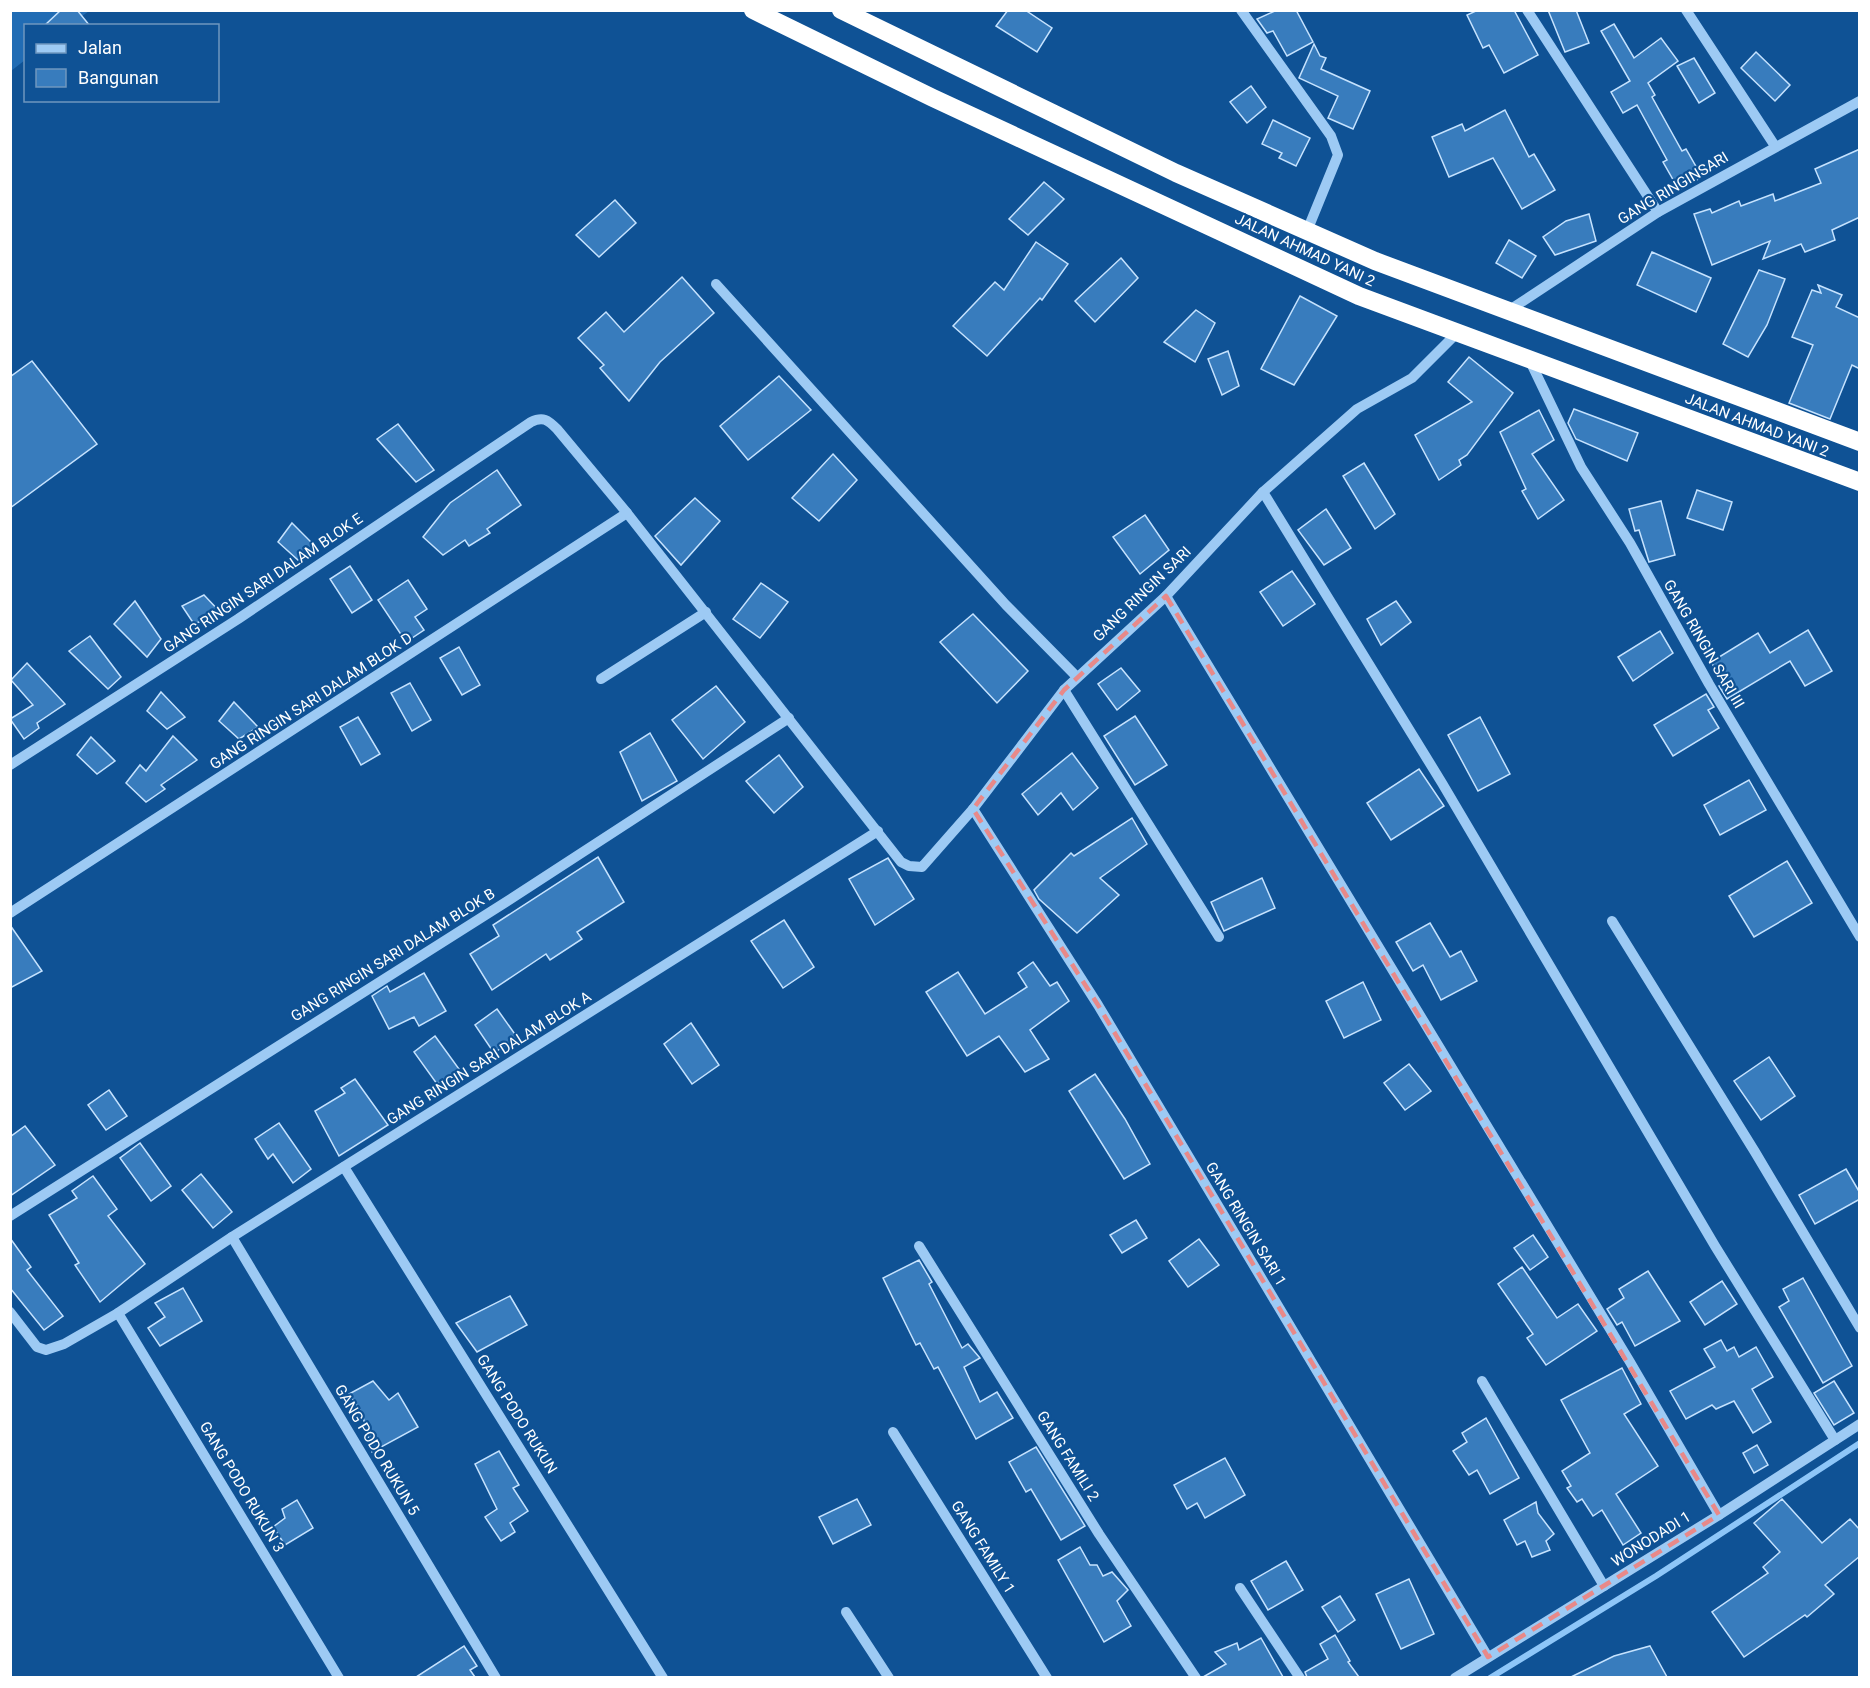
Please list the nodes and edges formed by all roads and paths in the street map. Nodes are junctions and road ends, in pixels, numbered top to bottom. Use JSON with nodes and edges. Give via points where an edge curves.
{"nodes":[{"id":1,"x":753,"y":10,"type":"edge"},
{"id":2,"x":841,"y":10,"type":"edge"},
{"id":3,"x":1241,"y":10,"type":"edge"},
{"id":4,"x":1527,"y":10,"type":"edge"},
{"id":5,"x":1686,"y":10,"type":"edge"},
{"id":6,"x":1860,"y":101,"type":"edge"},
{"id":7,"x":1774,"y":146,"type":"junction"},
{"id":8,"x":1658,"y":212,"type":"junction"},
{"id":9,"x":1307,"y":231,"type":"junction"},
{"id":10,"x":716,"y":284,"type":"dead end"},
{"id":11,"x":1508,"y":311,"type":"junction"},
{"id":12,"x":1458,"y":332,"type":"junction"},
{"id":13,"x":1530,"y":362,"type":"junction"},
{"id":14,"x":1860,"y":442,"type":"edge"},
{"id":15,"x":1860,"y":482,"type":"edge"},
{"id":16,"x":1266,"y":497,"type":"junction"},
{"id":17,"x":627,"y":513,"type":"junction"},
{"id":18,"x":1166,"y":596,"type":"junction"},
{"id":19,"x":706,"y":612,"type":"junction"},
{"id":20,"x":1077,"y":677,"type":"junction"},
{"id":21,"x":601,"y":679,"type":"dead end"},
{"id":22,"x":1066,"y":693,"type":"junction"},
{"id":23,"x":789,"y":718,"type":"junction"},
{"id":24,"x":10,"y":765,"type":"edge"},
{"id":25,"x":973,"y":810,"type":"junction"},
{"id":26,"x":878,"y":831,"type":"junction"},
{"id":27,"x":10,"y":913,"type":"edge"},
{"id":28,"x":1612,"y":921,"type":"dead end"},
{"id":29,"x":1219,"y":937,"type":"dead end"},
{"id":30,"x":1860,"y":937,"type":"edge"},
{"id":31,"x":344,"y":1167,"type":"junction"},
{"id":32,"x":10,"y":1216,"type":"edge"},
{"id":33,"x":232,"y":1237,"type":"junction"},
{"id":34,"x":919,"y":1246,"type":"dead end"},
{"id":35,"x":10,"y":1312,"type":"edge"},
{"id":36,"x":118,"y":1313,"type":"junction"},
{"id":37,"x":1860,"y":1328,"type":"edge"},
{"id":38,"x":1482,"y":1381,"type":"dead end"},
{"id":39,"x":1860,"y":1424,"type":"edge"},
{"id":40,"x":893,"y":1432,"type":"dead end"},
{"id":41,"x":1835,"y":1440,"type":"junction"},
{"id":42,"x":1719,"y":1515,"type":"junction"},
{"id":43,"x":1604,"y":1586,"type":"junction"},
{"id":44,"x":1240,"y":1588,"type":"dead end"},
{"id":45,"x":846,"y":1612,"type":"dead end"},
{"id":46,"x":1488,"y":1657,"type":"junction"},
{"id":47,"x":339,"y":1677,"type":"edge"},
{"id":48,"x":496,"y":1677,"type":"edge"},
{"id":49,"x":663,"y":1677,"type":"edge"},
{"id":50,"x":889,"y":1677,"type":"edge"},
{"id":51,"x":1047,"y":1677,"type":"edge"},
{"id":52,"x":1196,"y":1677,"type":"edge"},
{"id":53,"x":1300,"y":1677,"type":"edge"},
{"id":54,"x":1459,"y":1677,"type":"edge"}],
"edges":[{"from":1,"to":12,"type":"highway","name":"JALAN AHMAD YANI 2","via":[[1359,296]]},
{"from":2,"to":9,"type":"highway","name":"JALAN AHMAD YANI 2","via":[[1176,173]]},
{"from":3,"to":9,"type":"street","via":[[1331,136],[1338,155]]},
{"from":4,"to":8,"type":"street"},
{"from":5,"to":7,"type":"street"},
{"from":6,"to":7,"type":"street","name":"GANG RINGINSARI"},
{"from":7,"to":8,"type":"street","name":"GANG RINGINSARI"},
{"from":8,"to":11,"type":"street","name":"GANG RINGINSARI"},
{"from":9,"to":11,"type":"highway","name":"JALAN AHMAD YANI 2"},
{"from":10,"to":20,"type":"street","via":[[1006,605]]},
{"from":11,"to":14,"type":"highway","name":"JALAN AHMAD YANI 2"},
{"from":12,"to":13,"type":"highway","name":"JALAN AHMAD YANI 2"},
{"from":12,"to":16,"type":"street","name":"GANG RINGIN SARI","via":[[1412,378],[1357,409]]},
{"from":13,"to":15,"type":"highway","name":"JALAN AHMAD YANI 2"},
{"from":13,"to":30,"type":"street","name":"GANG RINGIN SARI III","via":[[1581,467],[1630,543]]},
{"from":16,"to":18,"type":"street","name":"GANG RINGIN SARI"},
{"from":16,"to":41,"type":"street"},
{"from":17,"to":19,"type":"street"},
{"from":17,"to":24,"type":"street","name":"GANG RINGIN SARI DALAM BLOK E","via":[[549,420],[537,419],[238,619]]},
{"from":17,"to":27,"type":"street","name":"GANG RINGIN SARI DALAM BLOK D"},
{"from":18,"to":20,"type":"street","name":"GANG RINGIN SARI"},
{"from":18,"to":42,"type":"street"},
{"from":19,"to":21,"type":"street"},
{"from":19,"to":23,"type":"street"},
{"from":20,"to":22,"type":"street","name":"GANG RINGIN SARI"},
{"from":22,"to":25,"type":"street","name":"GANG RINGIN SARI"},
{"from":22,"to":29,"type":"street"},
{"from":23,"to":26,"type":"street"},
{"from":23,"to":32,"type":"street","name":"GANG RINGIN SARI DALAM BLOK B"},
{"from":25,"to":26,"type":"street","name":"GANG RINGIN SARI","via":[[918,867],[902,862]]},
{"from":25,"to":46,"type":"street","name":"GANG RINGIN SARI 1","via":[[1098,1005]]},
{"from":26,"to":31,"type":"street","name":"GANG RINGIN SARI DALAM BLOK A"},
{"from":28,"to":37,"type":"street"},
{"from":31,"to":33,"type":"street","name":"GANG RINGIN SARI DALAM BLOK A"},
{"from":31,"to":49,"type":"street","name":"GANG PODO RUKUN"},
{"from":33,"to":36,"type":"street","name":"GANG RINGIN SARI DALAM BLOK A"},
{"from":33,"to":48,"type":"street","name":"GANG PODO RUKUN 5"},
{"from":34,"to":52,"type":"street","name":"GANG FAMILI 2","via":[[1099,1534]]},
{"from":35,"to":36,"type":"street","name":"GANG RINGIN SARI DALAM BLOK A","via":[[37,1347],[46,1350]]},
{"from":36,"to":47,"type":"street","name":"GANG PODO RUKUN 3"},
{"from":38,"to":43,"type":"street"},
{"from":39,"to":41,"type":"street","name":"WONODADI 1"},
{"from":40,"to":51,"type":"street","name":"GANG FAMILY 1"},
{"from":41,"to":42,"type":"street","name":"WONODADI 1"},
{"from":42,"to":43,"type":"street","name":"WONODADI 1"},
{"from":43,"to":46,"type":"street","name":"WONODADI 1"},
{"from":44,"to":53,"type":"street"},
{"from":45,"to":50,"type":"street"},
{"from":46,"to":54,"type":"street","name":"WONODADI 1"}]}
